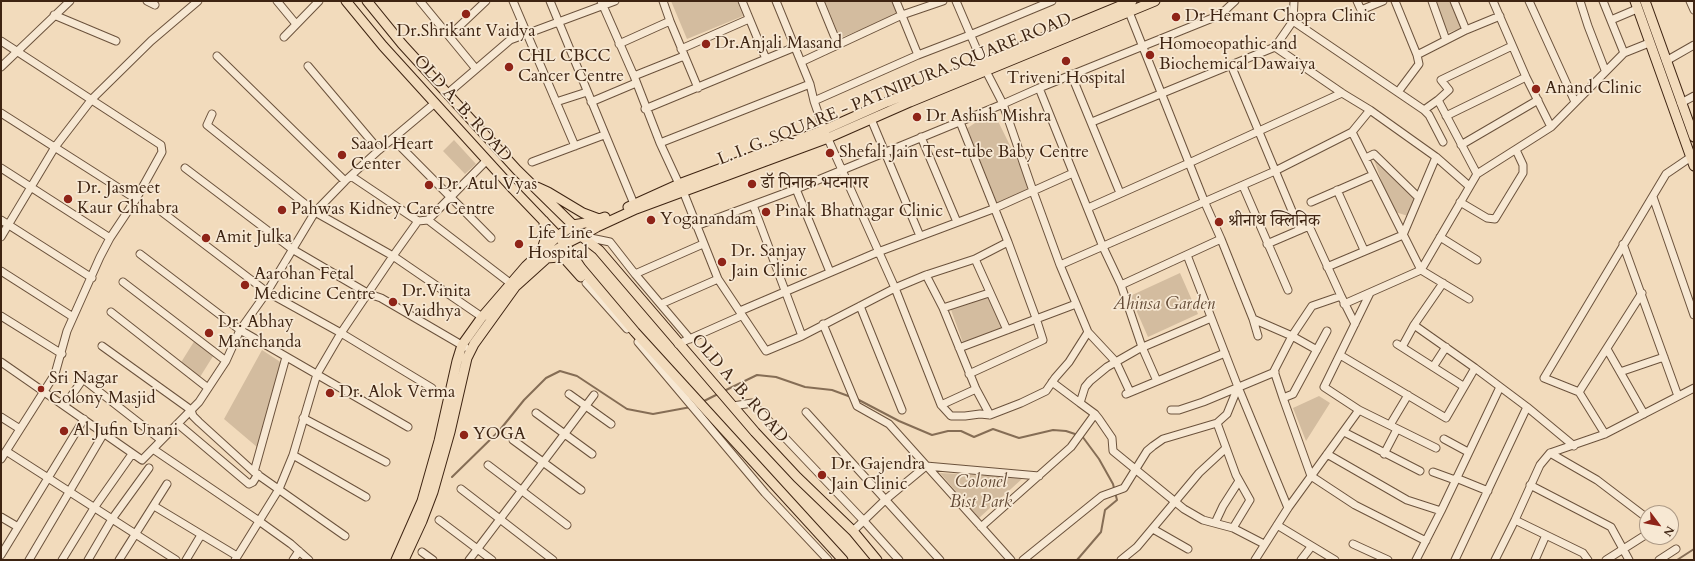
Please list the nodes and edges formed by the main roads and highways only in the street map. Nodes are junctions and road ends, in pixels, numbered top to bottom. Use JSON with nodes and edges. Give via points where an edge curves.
{"nodes":[{"id":1,"x":346,"y":1,"type":"edge"},
{"id":2,"x":367,"y":1,"type":"edge"},
{"id":3,"x":1646,"y":1,"type":"edge"},
{"id":4,"x":1149,"y":2,"type":"edge"},
{"id":5,"x":1129,"y":5,"type":"edge"},
{"id":6,"x":1636,"y":5,"type":"edge"},
{"id":7,"x":985,"y":67,"type":"junction"},
{"id":8,"x":826,"y":134,"type":"junction"},
{"id":9,"x":1694,"y":136,"type":"edge"},
{"id":10,"x":1690,"y":145,"type":"edge"},
{"id":11,"x":1692,"y":156,"type":"edge"},
{"id":12,"x":1694,"y":166,"type":"edge"},
{"id":13,"x":532,"y":185,"type":"junction"},
{"id":14,"x":681,"y":188,"type":"junction"},
{"id":15,"x":599,"y":219,"type":"junction"},
{"id":16,"x":544,"y":221,"type":"junction"},
{"id":17,"x":573,"y":225,"type":"junction"},
{"id":18,"x":558,"y":236,"type":"junction"},
{"id":19,"x":581,"y":236,"type":"junction"},
{"id":20,"x":565,"y":244,"type":"junction"},
{"id":21,"x":544,"y":255,"type":"junction"},
{"id":22,"x":588,"y":281,"type":"junction"},
{"id":23,"x":513,"y":286,"type":"junction"},
{"id":24,"x":424,"y":508,"type":"junction"},
{"id":25,"x":396,"y":560,"type":"edge"},
{"id":26,"x":404,"y":560,"type":"edge"},
{"id":27,"x":843,"y":560,"type":"edge"},
{"id":28,"x":877,"y":560,"type":"edge"}],
"edges":[{"from":1,"to":16,"type":"main road","name":"OLD A. B. ROAD","via":[[383,46]]},
{"from":2,"to":13,"type":"main road","name":"OLD A. B. ROAD","via":[[402,44]]},
{"from":3,"to":9,"type":"main road"},
{"from":4,"to":5,"type":"main road","name":"L. I. G. SQUARE - PATNIPURA SQUARE ROAD"},
{"from":5,"to":7,"type":"main road","name":"L. I. G. SQUARE - PATNIPURA SQUARE ROAD"},
{"from":6,"to":10,"type":"main road"},
{"from":7,"to":8,"type":"main road","name":"L. I. G. SQUARE - PATNIPURA SQUARE ROAD","via":[[871,119]]},
{"from":7,"to":8,"type":"main road","name":"L. I. G. SQUARE - PATNIPURA SQUARE ROAD","via":[[887,102]]},
{"from":8,"to":14,"type":"main road","name":"L. I. G. SQUARE - PATNIPURA SQUARE ROAD"},
{"from":10,"to":11,"type":"main road"},
{"from":11,"to":12,"type":"main road"},
{"from":13,"to":15,"type":"main road"},
{"from":13,"to":17,"type":"main road","name":"OLD A. B. ROAD"},
{"from":14,"to":15,"type":"main road","name":"L. I. G. SQUARE - PATNIPURA SQUARE ROAD"},
{"from":14,"to":19,"type":"main road","name":"L. I. G. SQUARE - PATNIPURA SQUARE ROAD"},
{"from":15,"to":17,"type":"main road","name":"L. I. G. SQUARE - PATNIPURA SQUARE ROAD"},
{"from":16,"to":18,"type":"main road","name":"OLD A. B. ROAD"},
{"from":16,"to":21,"type":"main road"},
{"from":17,"to":18,"type":"main road"},
{"from":17,"to":19,"type":"main road","name":"OLD A. B. ROAD"},
{"from":18,"to":20,"type":"main road","name":"OLD A. B. ROAD"},
{"from":18,"to":21,"type":"main road"},
{"from":19,"to":20,"type":"main road","name":"L. I. G. SQUARE - PATNIPURA SQUARE ROAD"},
{"from":19,"to":28,"type":"main road","name":"OLD A. B. ROAD","via":[[599,250],[733,406],[797,477],[853,531]]},
{"from":20,"to":21,"type":"main road","name":"L. I. G. SQUARE - PATNIPURA SQUARE ROAD"},
{"from":20,"to":22,"type":"main road"},
{"from":21,"to":22,"type":"main road","via":[[564,258]]},
{"from":21,"to":23,"type":"main road"},
{"from":22,"to":27,"type":"main road","via":[[711,422]]},
{"from":23,"to":24,"type":"main road","via":[[470,351],[439,472]]},
{"from":23,"to":24,"type":"main road","via":[[482,317],[462,345]]},
{"from":24,"to":25,"type":"main road"},
{"from":24,"to":26,"type":"main road"}]}
